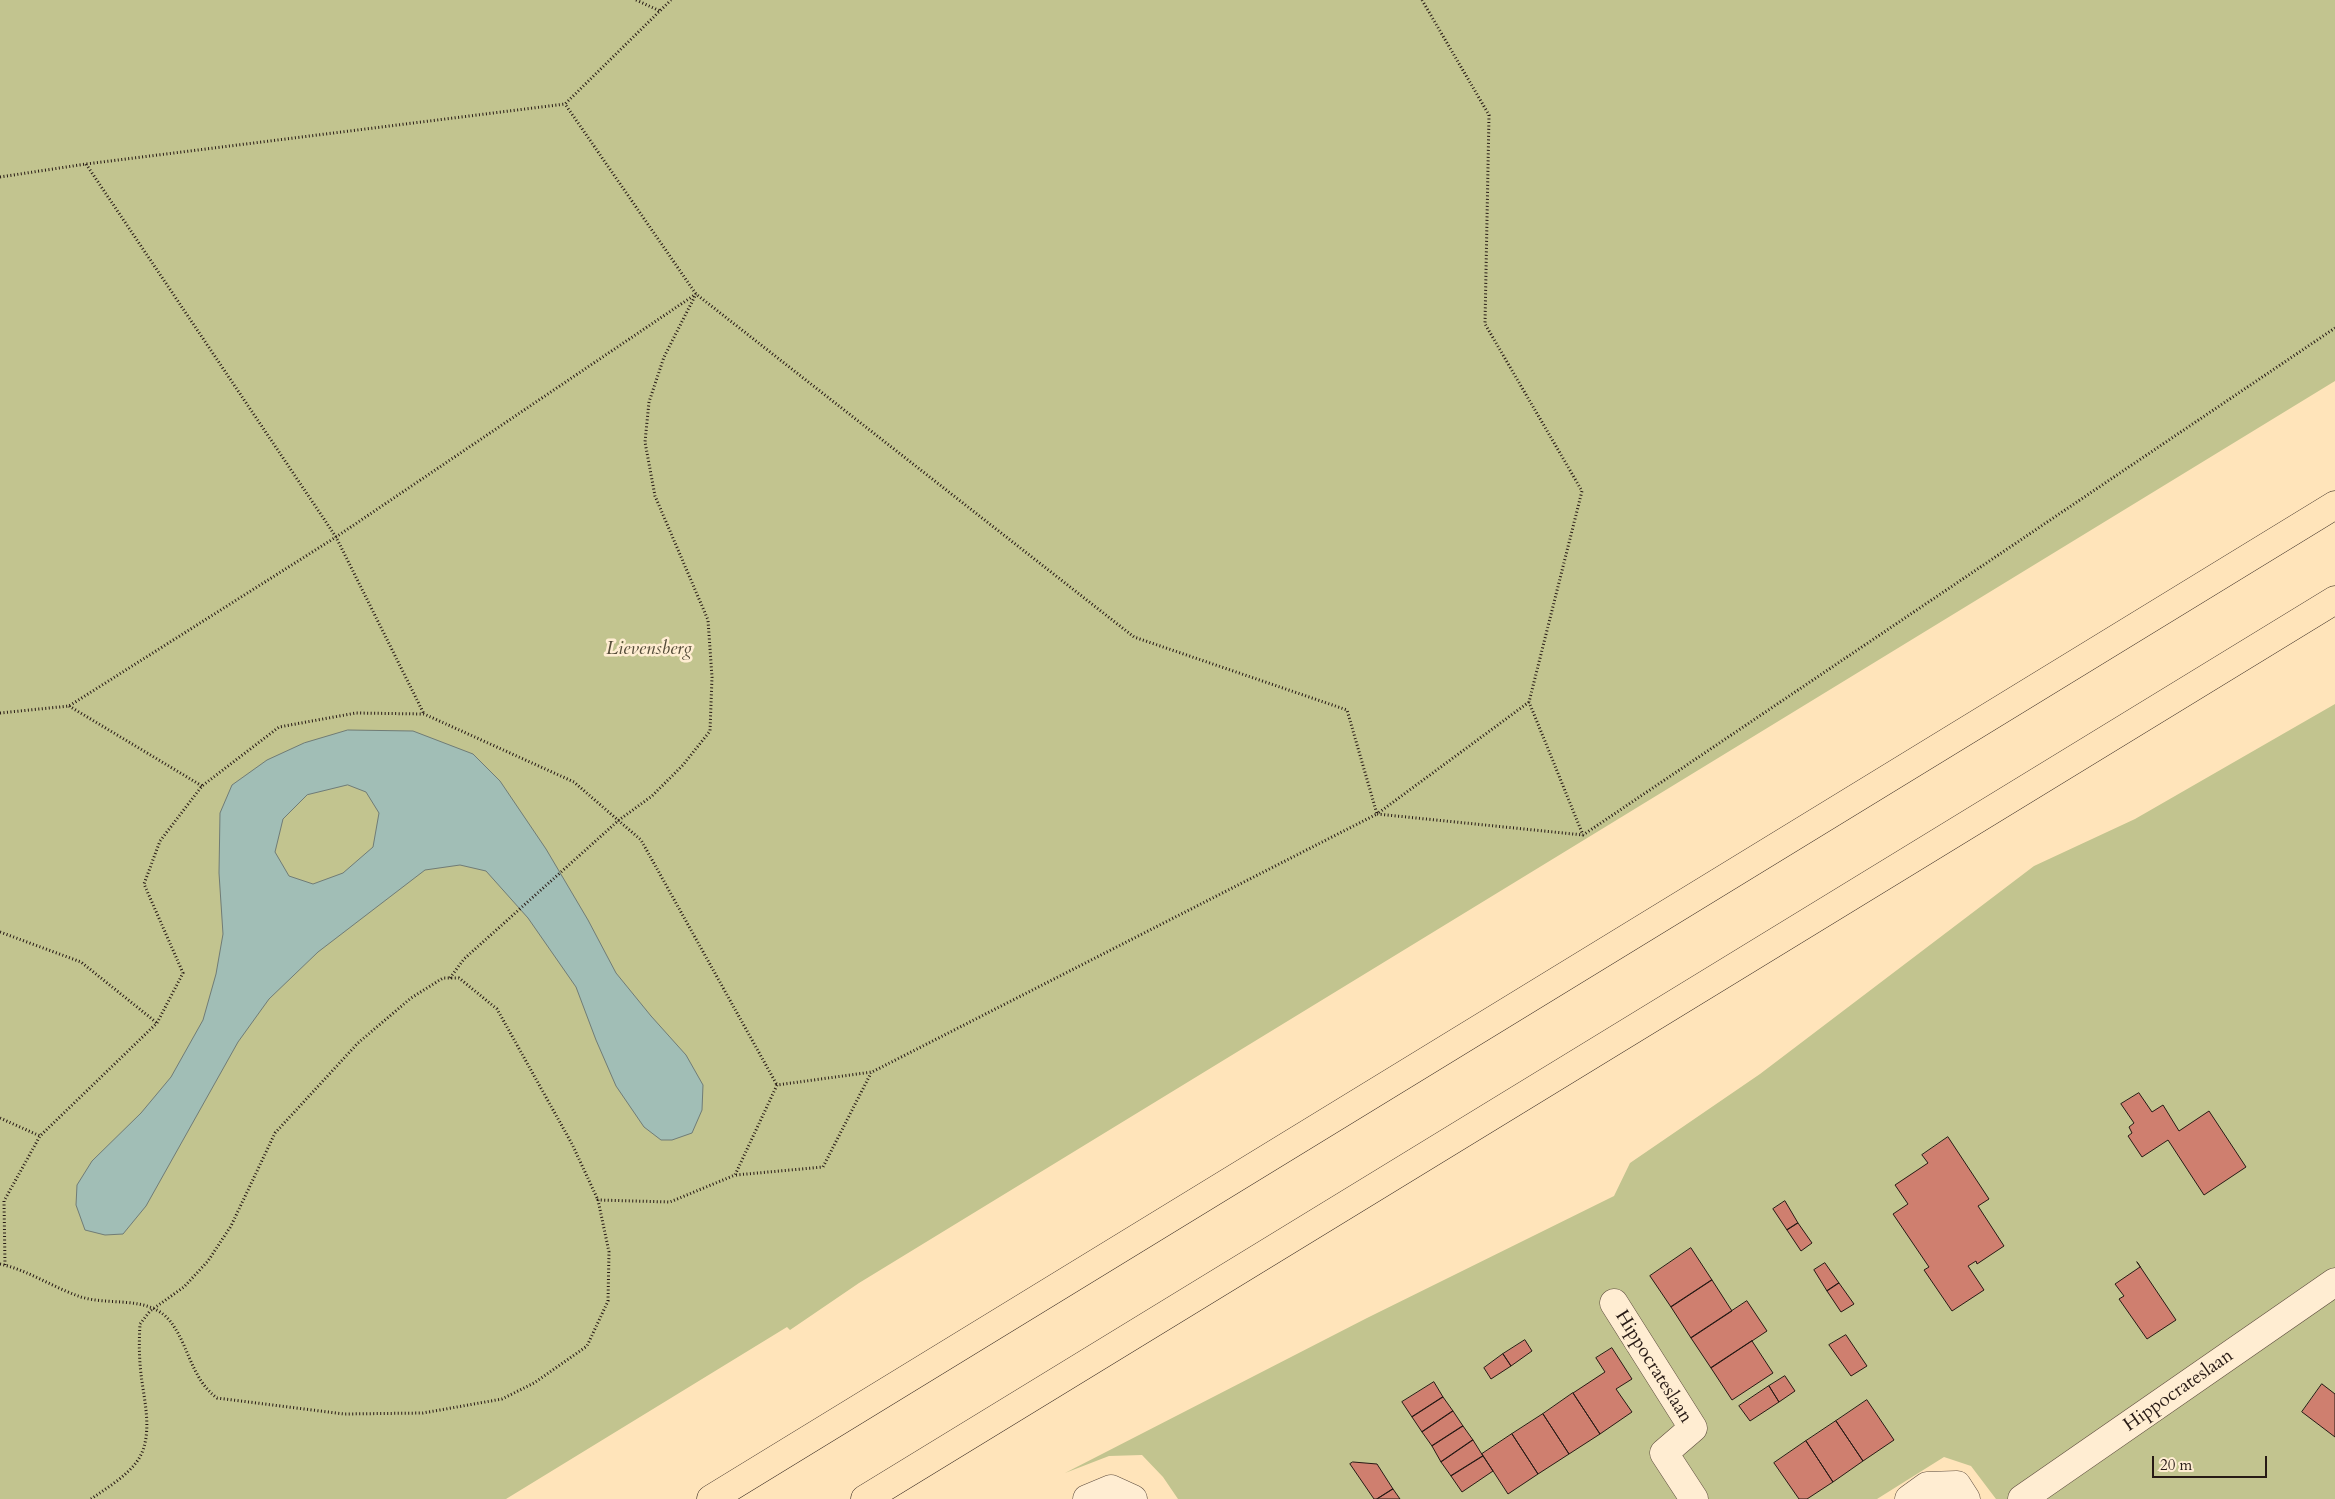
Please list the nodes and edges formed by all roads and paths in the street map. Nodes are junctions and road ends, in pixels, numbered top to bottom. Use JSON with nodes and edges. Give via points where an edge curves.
{"nodes":[{"id":1,"x":636,"y":0,"type":"edge"},
{"id":2,"x":671,"y":0,"type":"edge"},
{"id":3,"x":1422,"y":0,"type":"edge"},
{"id":4,"x":660,"y":11,"type":"junction"},
{"id":5,"x":565,"y":104,"type":"junction"},
{"id":6,"x":86,"y":164,"type":"junction"},
{"id":7,"x":0,"y":177,"type":"edge"},
{"id":8,"x":696,"y":294,"type":"junction"},
{"id":9,"x":2335,"y":328,"type":"edge"},
{"id":10,"x":2335,"y":505,"type":"edge"},
{"id":11,"x":336,"y":537,"type":"junction"},
{"id":12,"x":2335,"y":600,"type":"edge"},
{"id":13,"x":1529,"y":702,"type":"junction"},
{"id":14,"x":69,"y":706,"type":"junction"},
{"id":15,"x":0,"y":713,"type":"edge"},
{"id":16,"x":424,"y":714,"type":"junction"},
{"id":17,"x":202,"y":786,"type":"junction"},
{"id":18,"x":1377,"y":814,"type":"junction"},
{"id":19,"x":619,"y":820,"type":"junction"},
{"id":20,"x":1584,"y":835,"type":"junction"},
{"id":21,"x":0,"y":932,"type":"edge"},
{"id":22,"x":450,"y":978,"type":"junction"},
{"id":23,"x":157,"y":1023,"type":"junction"},
{"id":24,"x":872,"y":1072,"type":"junction"},
{"id":25,"x":777,"y":1085,"type":"junction"},
{"id":26,"x":0,"y":1118,"type":"edge"},
{"id":27,"x":40,"y":1136,"type":"junction"},
{"id":28,"x":735,"y":1175,"type":"junction"},
{"id":29,"x":598,"y":1200,"type":"junction"},
{"id":30,"x":0,"y":1264,"type":"edge"},
{"id":31,"x":5,"y":1265,"type":"junction"},
{"id":32,"x":2335,"y":1282,"type":"edge"},
{"id":33,"x":1614,"y":1303,"type":"dead end"},
{"id":34,"x":155,"y":1307,"type":"junction"},
{"id":35,"x":91,"y":1499,"type":"edge"},
{"id":36,"x":711,"y":1499,"type":"edge"},
{"id":37,"x":865,"y":1499,"type":"edge"},
{"id":38,"x":1087,"y":1499,"type":"edge"},
{"id":39,"x":1134,"y":1499,"type":"edge"},
{"id":40,"x":1694,"y":1499,"type":"edge"},
{"id":41,"x":1908,"y":1499,"type":"edge"},
{"id":42,"x":1966,"y":1499,"type":"edge"},
{"id":43,"x":2022,"y":1499,"type":"edge"}],
"edges":[{"from":1,"to":4,"type":"path"},
{"from":2,"to":4,"type":"path"},
{"from":3,"to":13,"type":"path","via":[[1489,115],[1485,324],[1582,491]]},
{"from":4,"to":5,"type":"path"},
{"from":5,"to":6,"type":"path"},
{"from":5,"to":8,"type":"path"},
{"from":6,"to":7,"type":"path"},
{"from":6,"to":11,"type":"path"},
{"from":8,"to":11,"type":"path"},
{"from":8,"to":18,"type":"path","via":[[1134,637],[1348,710]]},
{"from":8,"to":19,"type":"path","via":[[664,357],[649,402],[645,442],[655,496],[708,620],[712,677],[710,731],[652,796]]},
{"from":9,"to":20,"type":"path"},
{"from":10,"to":36,"type":"highway"},
{"from":11,"to":14,"type":"path"},
{"from":11,"to":16,"type":"path"},
{"from":12,"to":37,"type":"highway"},
{"from":13,"to":18,"type":"path"},
{"from":13,"to":20,"type":"path"},
{"from":14,"to":15,"type":"path"},
{"from":14,"to":17,"type":"path"},
{"from":16,"to":17,"type":"path","via":[[356,713],[279,727]]},
{"from":16,"to":19,"type":"path","via":[[574,782]]},
{"from":17,"to":23,"type":"path","via":[[160,841],[144,884],[183,974]]},
{"from":18,"to":20,"type":"path"},
{"from":18,"to":24,"type":"path"},
{"from":19,"to":22,"type":"path","via":[[464,960]]},
{"from":19,"to":25,"type":"path","via":[[642,840]]},
{"from":21,"to":23,"type":"path","via":[[81,962]]},
{"from":22,"to":29,"type":"path","via":[[459,978],[497,1009],[572,1144]]},
{"from":22,"to":34,"type":"path","via":[[443,978],[411,998],[358,1043],[275,1133],[231,1226],[208,1261],[184,1287]]},
{"from":23,"to":27,"type":"path"},
{"from":24,"to":25,"type":"path"},
{"from":24,"to":28,"type":"path","via":[[822,1167]]},
{"from":25,"to":28,"type":"path"},
{"from":26,"to":27,"type":"path"},
{"from":27,"to":31,"type":"path","via":[[4,1201]]},
{"from":28,"to":29,"type":"path","via":[[670,1202]]},
{"from":29,"to":34,"type":"path","via":[[609,1252],[608,1301],[587,1346],[534,1383],[502,1399],[423,1413],[385,1415],[344,1414],[217,1398],[195,1373],[170,1321]]},
{"from":30,"to":31,"type":"path"},
{"from":31,"to":34,"type":"path","via":[[82,1297]]},
{"from":32,"to":43,"type":"street","name":"Hippocrateslaan"},
{"from":33,"to":40,"type":"street","name":"Hippocrateslaan","via":[[1693,1428],[1664,1453]]},
{"from":34,"to":35,"type":"path","via":[[140,1324],[147,1430],[143,1450],[120,1478]]},
{"from":38,"to":39,"type":"street","via":[[1111,1489]]},
{"from":41,"to":42,"type":"street","via":[[1927,1486],[1957,1485]]}]}
